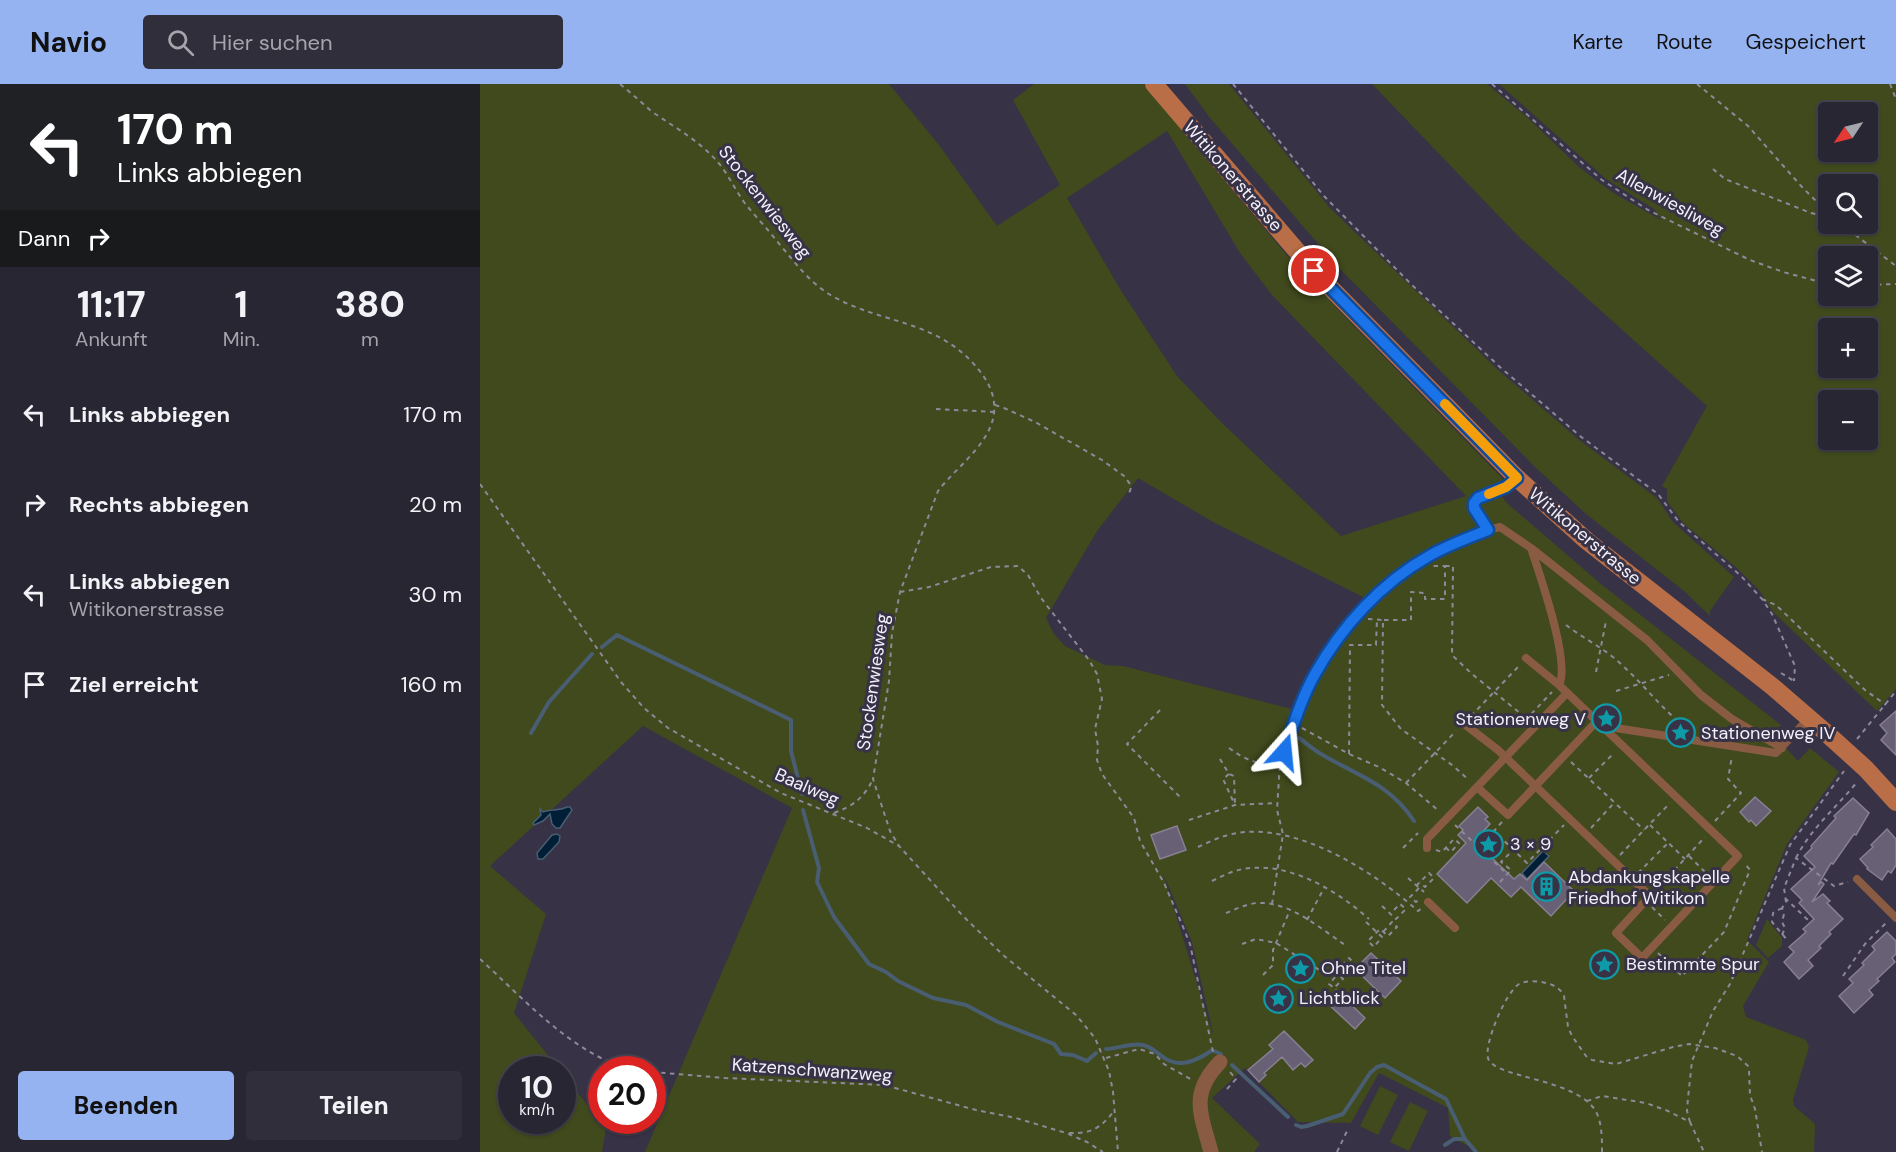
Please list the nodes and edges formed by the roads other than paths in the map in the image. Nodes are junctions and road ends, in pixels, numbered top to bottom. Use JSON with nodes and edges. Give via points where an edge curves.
{"nodes":[{"id":1,"x":1154,"y":84,"type":"edge"},
{"id":2,"x":1517,"y":478,"type":"junction"},
{"id":3,"x":1488,"y":530,"type":"junction"},
{"id":4,"x":1530,"y":548,"type":"junction"},
{"id":5,"x":1526,"y":658,"type":"dead end"},
{"id":6,"x":1559,"y":685,"type":"junction"},
{"id":7,"x":1567,"y":693,"type":"junction"},
{"id":8,"x":1809,"y":718,"type":"junction"},
{"id":9,"x":1463,"y":723,"type":"dead end"},
{"id":10,"x":1599,"y":723,"type":"junction"},
{"id":11,"x":1782,"y":748,"type":"junction"},
{"id":12,"x":1284,"y":752,"type":"road end"},
{"id":13,"x":1505,"y":757,"type":"junction"},
{"id":14,"x":1535,"y":786,"type":"junction"},
{"id":15,"x":1477,"y":787,"type":"junction"},
{"id":16,"x":1896,"y":802,"type":"edge"},
{"id":17,"x":1427,"y":848,"type":"road end"},
{"id":18,"x":1857,"y":879,"type":"road end"},
{"id":19,"x":1428,"y":902,"type":"dead end"},
{"id":20,"x":1895,"y":917,"type":"edge"},
{"id":21,"x":1455,"y":928,"type":"dead end"},
{"id":22,"x":1220,"y":1062,"type":"road end"},
{"id":23,"x":1211,"y":1152,"type":"edge"}],
"edges":[{"from":1,"to":2,"type":"main road","name":"Witikonerstrasse","via":[[1314,271]]},
{"from":2,"to":3,"type":"lane","via":[[1474,503]]},
{"from":2,"to":8,"type":"main road","name":"Witikonerstrasse","via":[[1587,541]]},
{"from":3,"to":4,"type":"lane","via":[[1500,527]]},
{"from":3,"to":12,"type":"lane","via":[[1414,566],[1353,619],[1314,675]]},
{"from":4,"to":6,"type":"lane","via":[[1552,615],[1562,679]]},
{"from":4,"to":11,"type":"lane","via":[[1647,640],[1701,695],[1732,719]]},
{"from":5,"to":6,"type":"lane"},
{"from":6,"to":7,"type":"lane"},
{"from":7,"to":10,"type":"lane"},
{"from":7,"to":13,"type":"lane"},
{"from":8,"to":11,"type":"lane"},
{"from":8,"to":16,"type":"main road","name":"Witikonerstrasse"},
{"from":9,"to":13,"type":"lane"},
{"from":10,"to":11,"type":"lane","via":[[1776,753]]},
{"from":10,"to":14,"type":"lane"},
{"from":10,"to":14,"type":"lane","via":[[1738,856],[1642,958],[1616,933],[1648,899]]},
{"from":13,"to":14,"type":"lane"},
{"from":13,"to":15,"type":"lane"},
{"from":14,"to":15,"type":"lane","via":[[1508,815]]},
{"from":15,"to":17,"type":"lane","via":[[1427,839]]},
{"from":18,"to":20,"type":"lane"},
{"from":19,"to":21,"type":"lane"},
{"from":22,"to":23,"type":"street","via":[[1202,1085],[1199,1101]]}]}
